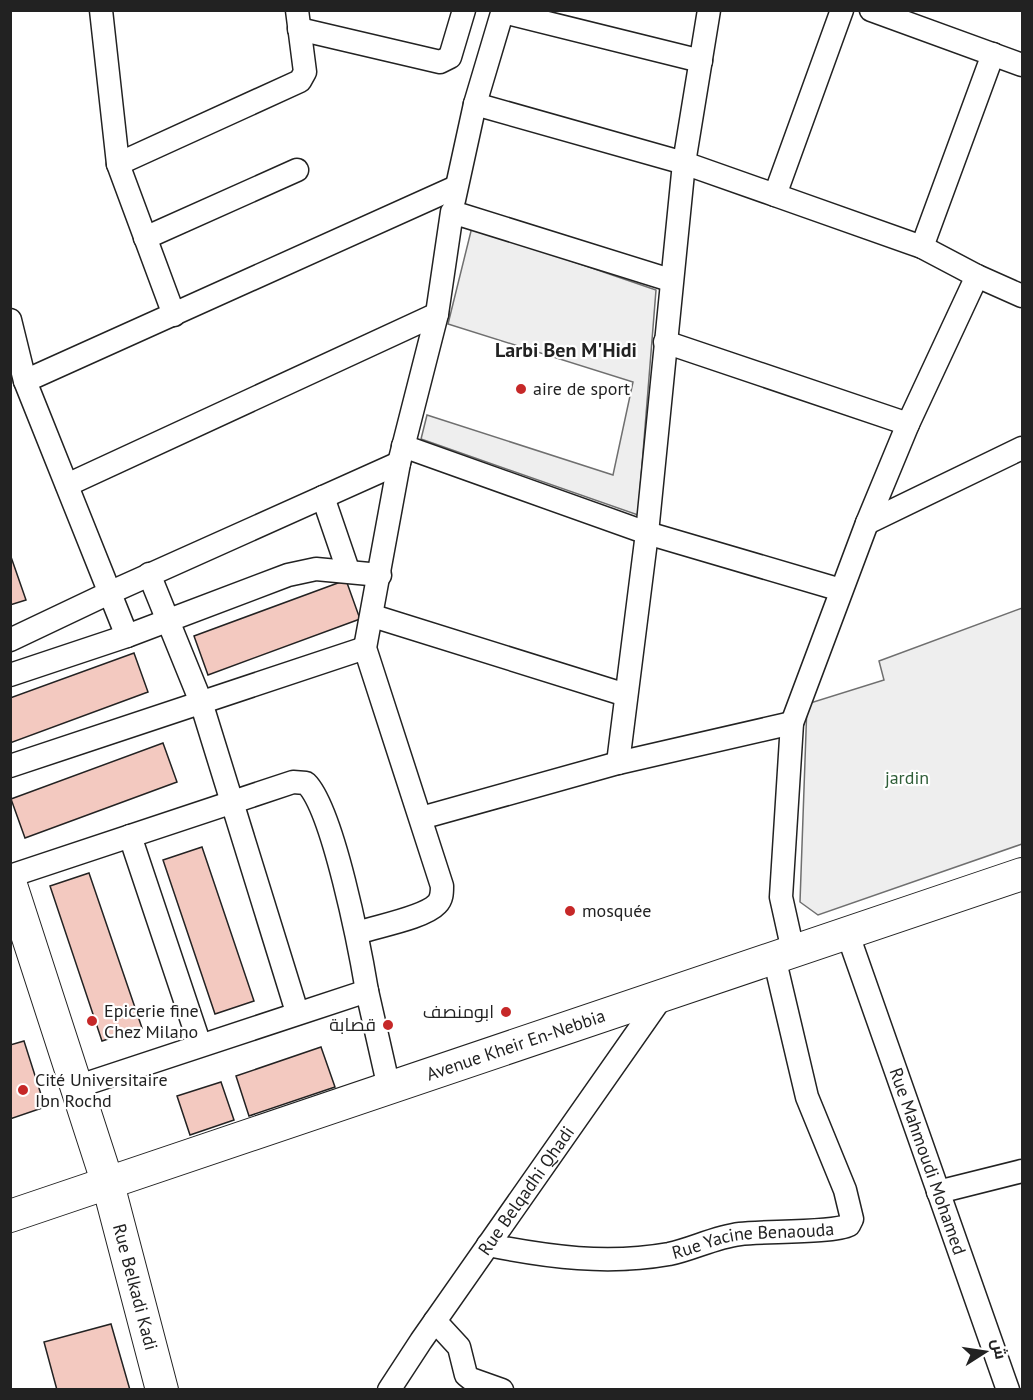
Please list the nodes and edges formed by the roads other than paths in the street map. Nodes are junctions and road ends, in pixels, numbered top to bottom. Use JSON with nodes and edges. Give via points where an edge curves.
{"nodes":[{"id":1,"x":101,"y":10,"type":"edge"},
{"id":2,"x":464,"y":10,"type":"edge"},
{"id":3,"x":709,"y":10,"type":"edge"},
{"id":4,"x":842,"y":10,"type":"edge"},
{"id":5,"x":871,"y":10,"type":"edge"},
{"id":6,"x":503,"y":11,"type":"edge"},
{"id":7,"x":298,"y":20,"type":"edge"},
{"id":8,"x":993,"y":54,"type":"junction"},
{"id":9,"x":700,"y":61,"type":"junction"},
{"id":10,"x":1023,"y":65,"type":"edge"},
{"id":11,"x":475,"y":104,"type":"junction"},
{"id":12,"x":684,"y":163,"type":"junction"},
{"id":13,"x":118,"y":164,"type":"junction"},
{"id":14,"x":297,"y":170,"type":"dead end"},
{"id":15,"x":456,"y":187,"type":"junction"},
{"id":16,"x":775,"y":195,"type":"junction"},
{"id":17,"x":452,"y":212,"type":"junction"},
{"id":18,"x":145,"y":238,"type":"junction"},
{"id":19,"x":922,"y":247,"type":"junction"},
{"id":20,"x":977,"y":276,"type":"junction"},
{"id":21,"x":670,"y":280,"type":"junction"},
{"id":22,"x":1023,"y":296,"type":"edge"},
{"id":23,"x":437,"y":314,"type":"junction"},
{"id":24,"x":174,"y":315,"type":"junction"},
{"id":25,"x":10,"y":320,"type":"edge"},
{"id":26,"x":665,"y":342,"type":"junction"},
{"id":27,"x":19,"y":371,"type":"edge"},
{"id":28,"x":908,"y":424,"type":"junction"},
{"id":29,"x":1023,"y":448,"type":"edge"},
{"id":30,"x":401,"y":454,"type":"junction"},
{"id":31,"x":67,"y":485,"type":"junction"},
{"id":32,"x":323,"y":497,"type":"junction"},
{"id":33,"x":867,"y":523,"type":"junction"},
{"id":34,"x":647,"y":533,"type":"junction"},
{"id":35,"x":348,"y":570,"type":"junction"},
{"id":36,"x":149,"y":574,"type":"junction"},
{"id":37,"x":380,"y":575,"type":"junction"},
{"id":38,"x":841,"y":590,"type":"junction"},
{"id":39,"x":109,"y":592,"type":"junction"},
{"id":40,"x":373,"y":616,"type":"junction"},
{"id":41,"x":168,"y":621,"type":"junction"},
{"id":42,"x":127,"y":636,"type":"junction"},
{"id":43,"x":10,"y":640,"type":"edge"},
{"id":44,"x":365,"y":648,"type":"junction"},
{"id":45,"x":10,"y":675,"type":"edge"},
{"id":46,"x":626,"y":695,"type":"junction"},
{"id":47,"x":201,"y":702,"type":"junction"},
{"id":48,"x":792,"y":723,"type":"junction"},
{"id":49,"x":618,"y":763,"type":"junction"},
{"id":50,"x":10,"y":766,"type":"edge"},
{"id":51,"x":232,"y":802,"type":"junction"},
{"id":52,"x":421,"y":818,"type":"junction"},
{"id":53,"x":130,"y":836,"type":"junction"},
{"id":54,"x":1023,"y":874,"type":"edge"},
{"id":55,"x":10,"y":876,"type":"edge"},
{"id":56,"x":10,"y":882,"type":"edge"},
{"id":57,"x":847,"y":932,"type":"junction"},
{"id":58,"x":357,"y":933,"type":"junction"},
{"id":59,"x":783,"y":954,"type":"junction"},
{"id":60,"x":368,"y":991,"type":"junction"},
{"id":61,"x":664,"y":994,"type":"junction"},
{"id":62,"x":297,"y":1012,"type":"junction"},
{"id":63,"x":200,"y":1045,"type":"junction"},
{"id":64,"x":76,"y":1087,"type":"junction"},
{"id":65,"x":389,"y":1088,"type":"junction"},
{"id":66,"x":1023,"y":1171,"type":"edge"},
{"id":67,"x":108,"y":1185,"type":"junction"},
{"id":68,"x":938,"y":1192,"type":"junction"},
{"id":69,"x":10,"y":1216,"type":"edge"},
{"id":70,"x":488,"y":1245,"type":"junction"},
{"id":71,"x":435,"y":1321,"type":"junction"},
{"id":72,"x":162,"y":1389,"type":"edge"},
{"id":73,"x":389,"y":1389,"type":"edge"},
{"id":74,"x":502,"y":1389,"type":"edge"},
{"id":75,"x":1008,"y":1389,"type":"edge"}],
"edges":[{"from":1,"to":13,"type":"street"},
{"from":2,"to":7,"type":"street","via":[[450,57],[440,62]]},
{"from":3,"to":9,"type":"street"},
{"from":4,"to":16,"type":"street"},
{"from":5,"to":8,"type":"street"},
{"from":6,"to":9,"type":"street"},
{"from":6,"to":11,"type":"street"},
{"from":7,"to":13,"type":"street","via":[[305,72],[300,81]]},
{"from":8,"to":10,"type":"street"},
{"from":8,"to":19,"type":"street"},
{"from":9,"to":12,"type":"street"},
{"from":11,"to":12,"type":"street"},
{"from":11,"to":15,"type":"street"},
{"from":12,"to":16,"type":"street"},
{"from":12,"to":21,"type":"street"},
{"from":13,"to":18,"type":"street"},
{"from":14,"to":18,"type":"street"},
{"from":15,"to":17,"type":"street"},
{"from":15,"to":24,"type":"street"},
{"from":16,"to":19,"type":"street"},
{"from":17,"to":21,"type":"street"},
{"from":17,"to":23,"type":"street"},
{"from":18,"to":24,"type":"street"},
{"from":19,"to":20,"type":"street"},
{"from":20,"to":22,"type":"street"},
{"from":20,"to":28,"type":"street"},
{"from":21,"to":26,"type":"street"},
{"from":23,"to":30,"type":"street"},
{"from":23,"to":31,"type":"street"},
{"from":24,"to":27,"type":"street"},
{"from":25,"to":27,"type":"street"},
{"from":26,"to":28,"type":"street"},
{"from":26,"to":34,"type":"street"},
{"from":27,"to":31,"type":"street"},
{"from":28,"to":33,"type":"street"},
{"from":29,"to":33,"type":"street"},
{"from":30,"to":32,"type":"street"},
{"from":30,"to":34,"type":"street"},
{"from":30,"to":37,"type":"street"},
{"from":31,"to":39,"type":"street"},
{"from":32,"to":35,"type":"street"},
{"from":32,"to":36,"type":"street"},
{"from":33,"to":38,"type":"street"},
{"from":34,"to":38,"type":"street"},
{"from":34,"to":46,"type":"street"},
{"from":35,"to":37,"type":"street"},
{"from":35,"to":41,"type":"street","via":[[316,569],[288,575]]},
{"from":36,"to":39,"type":"street"},
{"from":36,"to":41,"type":"street"},
{"from":37,"to":40,"type":"street"},
{"from":38,"to":48,"type":"street"},
{"from":39,"to":42,"type":"street"},
{"from":39,"to":43,"type":"street"},
{"from":40,"to":44,"type":"street"},
{"from":40,"to":46,"type":"street"},
{"from":41,"to":42,"type":"street"},
{"from":41,"to":47,"type":"street"},
{"from":42,"to":45,"type":"street"},
{"from":44,"to":47,"type":"street"},
{"from":44,"to":52,"type":"street"},
{"from":46,"to":49,"type":"street"},
{"from":47,"to":50,"type":"street"},
{"from":47,"to":51,"type":"street"},
{"from":48,"to":49,"type":"street"},
{"from":48,"to":59,"type":"street","via":[[781,897]]},
{"from":49,"to":52,"type":"street"},
{"from":51,"to":53,"type":"street"},
{"from":51,"to":58,"type":"street","via":[[293,782],[306,783],[314,791]]},
{"from":51,"to":62,"type":"street"},
{"from":52,"to":58,"type":"street","via":[[442,886],[438,904],[426,912]]},
{"from":53,"to":55,"type":"street"},
{"from":53,"to":63,"type":"street"},
{"from":54,"to":57,"type":"main road","name":"Avenue Kheir En-Nebbia"},
{"from":56,"to":64,"type":"main road","name":"Rue Belkadi Kadi"},
{"from":57,"to":59,"type":"main road","name":"Avenue Kheir En-Nebbia"},
{"from":57,"to":68,"type":"street","name":"Rue Mahmoudi Mohamed"},
{"from":58,"to":60,"type":"street"},
{"from":59,"to":61,"type":"main road","name":"Avenue Kheir En-Nebbia"},
{"from":59,"to":70,"type":"street","name":"Rue Yacine Benaouda","via":[[807,1097],[845,1190],[852,1219],[849,1225],[738,1234],[642,1258],[549,1257]]},
{"from":60,"to":62,"type":"street"},
{"from":60,"to":65,"type":"street"},
{"from":61,"to":65,"type":"main road","name":"Avenue Kheir En-Nebbia"},
{"from":61,"to":70,"type":"street","name":"Rue Belqadhi Qhadi"},
{"from":62,"to":63,"type":"street"},
{"from":63,"to":64,"type":"street"},
{"from":64,"to":67,"type":"main road","name":"Rue Belkadi Kadi"},
{"from":65,"to":67,"type":"main road","name":"Avenue Kheir En-Nebbia"},
{"from":66,"to":68,"type":"street"},
{"from":67,"to":69,"type":"main road","name":"Avenue Kheir En-Nebbia"},
{"from":67,"to":72,"type":"main road","name":"Rue Belkadi Kadi"},
{"from":68,"to":75,"type":"street","name":"Rue Mahmoudi Mohamed"},
{"from":70,"to":71,"type":"street","name":"Rue Belqadhi Qhadi"},
{"from":71,"to":73,"type":"street","name":"Rue Belqadhi Qhadi"},
{"from":71,"to":74,"type":"street","via":[[459,1347],[466,1375]]}]}
